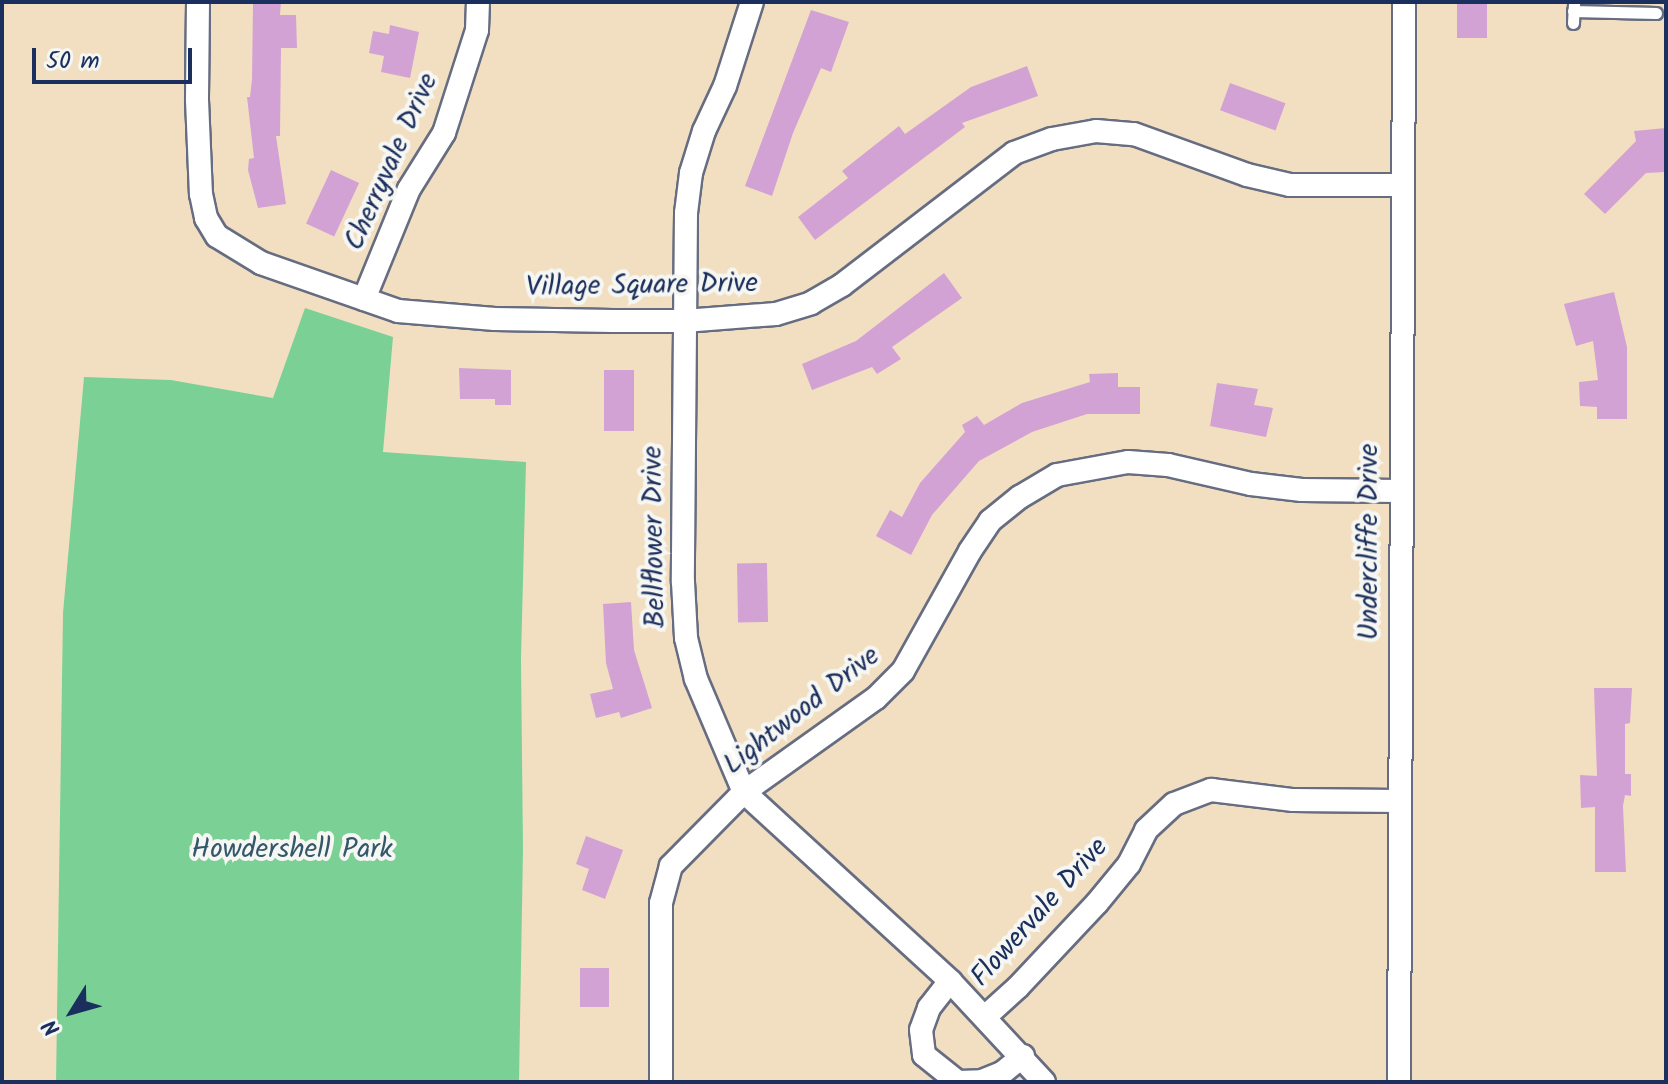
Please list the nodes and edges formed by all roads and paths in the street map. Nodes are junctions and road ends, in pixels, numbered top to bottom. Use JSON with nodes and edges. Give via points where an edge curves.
{"nodes":[{"id":1,"x":198,"y":2,"type":"edge"},
{"id":2,"x":478,"y":2,"type":"edge"},
{"id":3,"x":752,"y":2,"type":"edge"},
{"id":4,"x":1404,"y":2,"type":"edge"},
{"id":5,"x":1573,"y":12,"type":"edge"},
{"id":6,"x":1656,"y":13,"type":"dead end"},
{"id":7,"x":1403,"y":185,"type":"junction"},
{"id":8,"x":364,"y":299,"type":"junction"},
{"id":9,"x":684,"y":321,"type":"junction"},
{"id":10,"x":1400,"y":491,"type":"junction"},
{"id":11,"x":744,"y":792,"type":"junction"},
{"id":12,"x":1399,"y":801,"type":"junction"},
{"id":13,"x":950,"y":981,"type":"junction"},
{"id":14,"x":986,"y":1016,"type":"junction"},
{"id":15,"x":1023,"y":1056,"type":"junction"},
{"id":16,"x":661,"y":1082,"type":"edge"},
{"id":17,"x":1044,"y":1082,"type":"edge"},
{"id":18,"x":1399,"y":1082,"type":"edge"}],
"edges":[{"from":1,"to":8,"type":"street","name":"Village Square Drive","via":[[197,100],[206,218],[217,236],[237,251]]},
{"from":2,"to":8,"type":"street","name":"Cherryvale Drive","via":[[477,30],[444,133],[409,189]]},
{"from":3,"to":9,"type":"street","name":"Bellflower Drive","via":[[691,173]]},
{"from":4,"to":7,"type":"street","name":"Undercliffe Drive"},
{"from":5,"to":6,"type":"lane"},
{"from":7,"to":9,"type":"street","name":"Village Square Drive","via":[[1290,185],[1134,134],[1096,131],[1052,139],[1014,153],[811,303],[776,314]]},
{"from":7,"to":10,"type":"street","name":"Undercliffe Drive"},
{"from":8,"to":9,"type":"street","name":"Village Square Drive","via":[[436,316]]},
{"from":9,"to":11,"type":"street","name":"Bellflower Drive","via":[[686,638],[710,717]]},
{"from":10,"to":11,"type":"street","name":"Lightwood Drive","via":[[1302,490],[1128,462],[1057,475],[990,521],[903,671],[876,698]]},
{"from":10,"to":12,"type":"street","name":"Undercliffe Drive"},
{"from":11,"to":13,"type":"street","name":"Bellflower Drive"},
{"from":11,"to":16,"type":"street","name":"Lightwood Drive","via":[[671,866],[661,903]]},
{"from":12,"to":14,"type":"street","name":"Flowervale Drive","via":[[1293,800],[1211,790],[1174,804],[1146,830],[1129,864],[1097,903]]},
{"from":12,"to":18,"type":"street","name":"Undercliffe Drive"},
{"from":13,"to":14,"type":"street","name":"Bellflower Drive"},
{"from":13,"to":15,"type":"street","via":[[929,1008],[921,1030],[924,1055],[958,1082],[982,1081]]},
{"from":14,"to":15,"type":"street","name":"Bellflower Drive"},
{"from":15,"to":17,"type":"street","name":"Bellflower Drive"}]}
